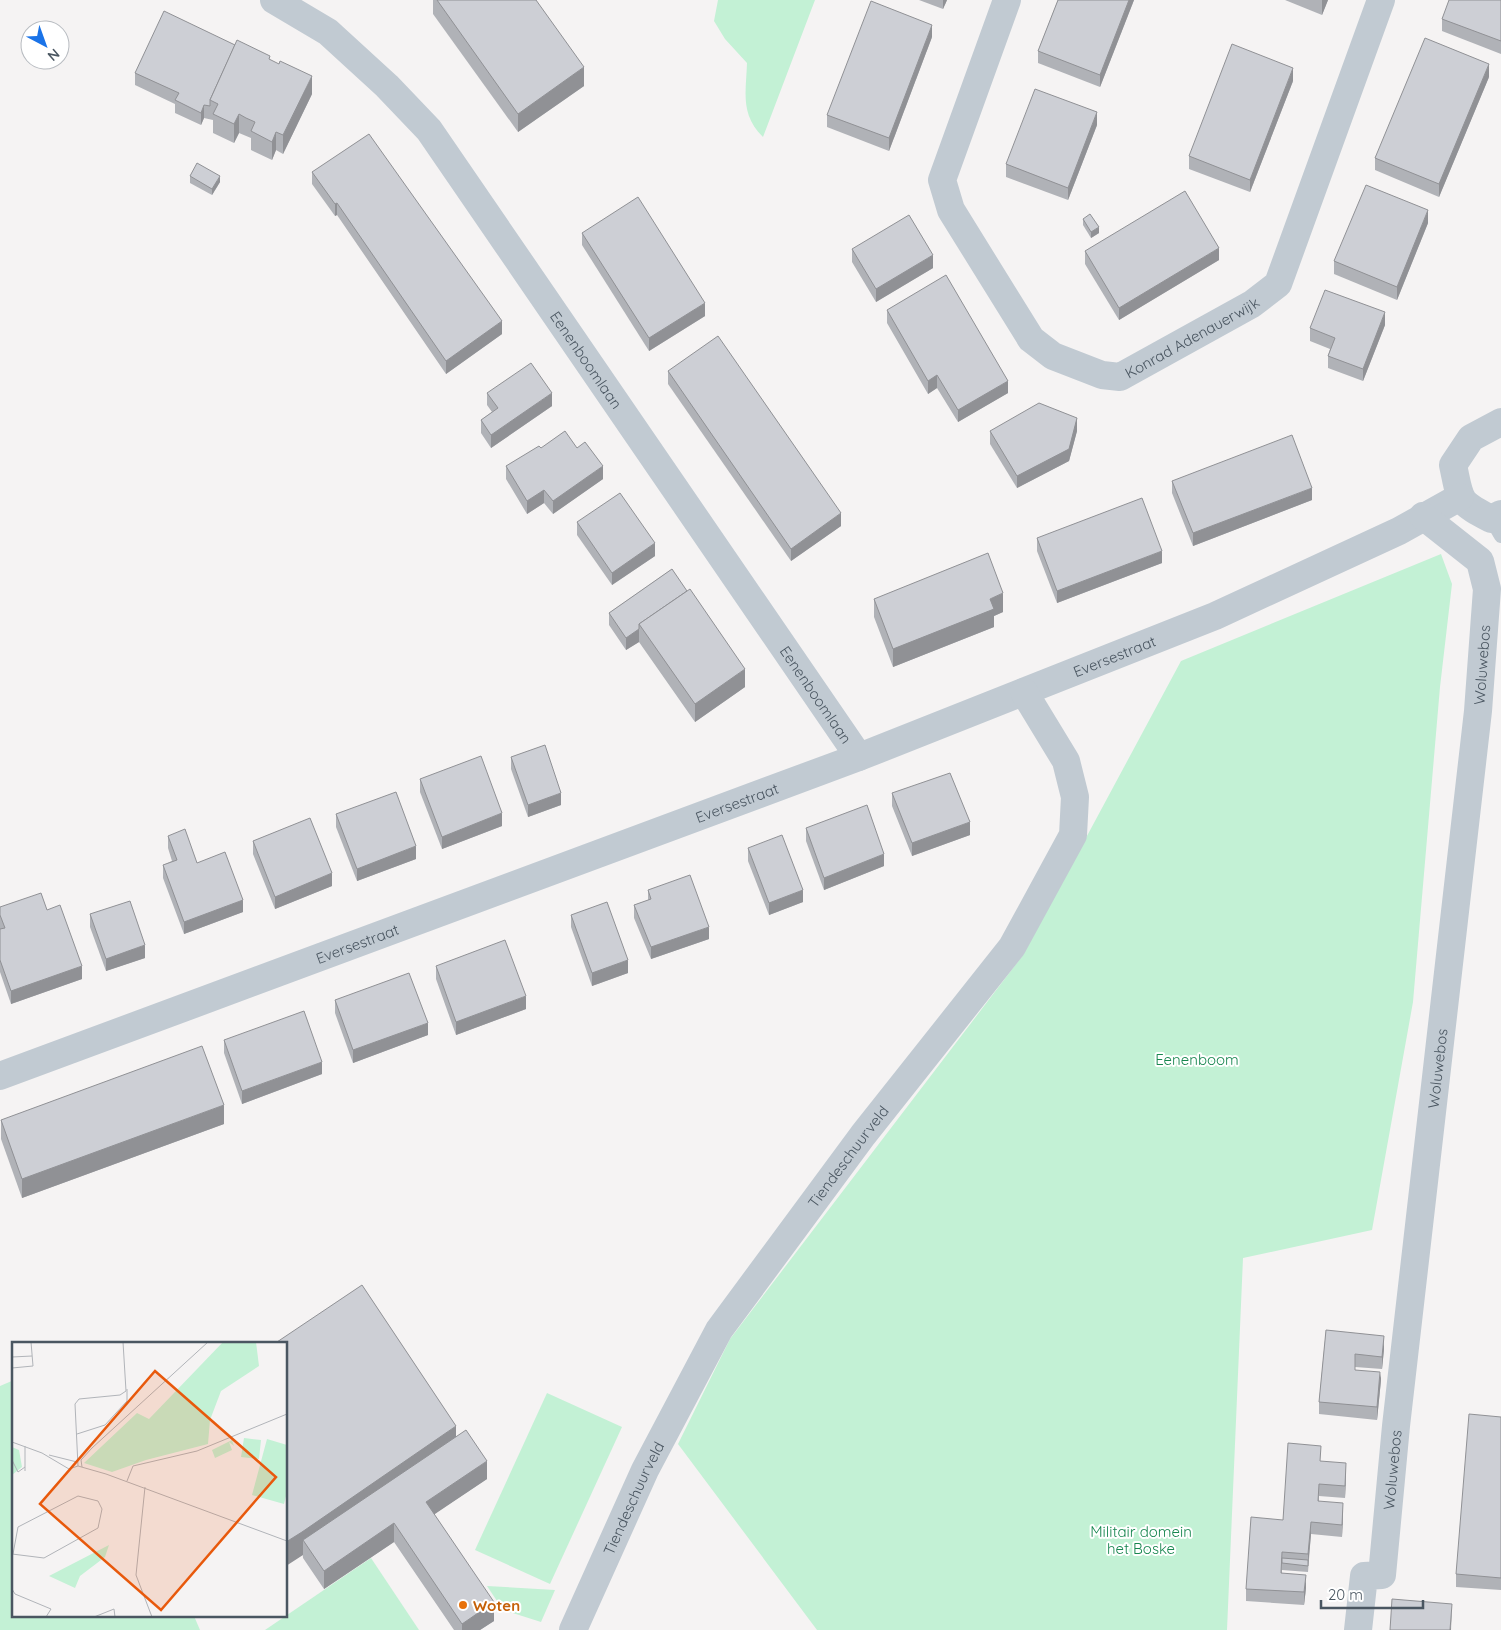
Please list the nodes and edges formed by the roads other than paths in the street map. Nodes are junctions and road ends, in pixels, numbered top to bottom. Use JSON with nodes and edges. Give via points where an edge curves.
{"nodes":[{"id":1,"x":274,"y":0,"type":"edge"},
{"id":2,"x":1007,"y":0,"type":"edge"},
{"id":3,"x":1381,"y":0,"type":"edge"},
{"id":4,"x":1501,"y":422,"type":"edge"},
{"id":5,"x":1460,"y":497,"type":"junction"},
{"id":6,"x":1423,"y":516,"type":"junction"},
{"id":7,"x":1498,"y":523,"type":"edge"},
{"id":8,"x":1024,"y":692,"type":"junction"},
{"id":9,"x":859,"y":757,"type":"junction"},
{"id":10,"x":0,"y":1076,"type":"edge"},
{"id":11,"x":573,"y":1630,"type":"edge"},
{"id":12,"x":1358,"y":1630,"type":"edge"}],
"edges":[{"from":1,"to":9,"type":"street","name":"Eenenboomlaan","via":[[328,32],[429,130]]},
{"from":2,"to":3,"type":"street","name":"Konrad Adenauerwijk","via":[[942,180],[951,210],[1032,339],[1054,356],[1102,375],[1120,377],[1252,304],[1278,284]]},
{"from":4,"to":5,"type":"street","via":[[1471,438],[1453,465]]},
{"from":5,"to":6,"type":"street","name":"Eversestraat"},
{"from":5,"to":7,"type":"street","via":[[1464,505]]},
{"from":6,"to":8,"type":"street","name":"Eversestraat","via":[[1383,538],[1214,616]]},
{"from":6,"to":12,"type":"street","name":"Woluwebos","via":[[1480,561],[1487,589],[1478,711],[1397,1416],[1382,1575],[1364,1576]]},
{"from":8,"to":9,"type":"street","name":"Eversestraat"},
{"from":8,"to":11,"type":"street","name":"Tiendeschuurveld","via":[[1066,762],[1075,797],[1073,835],[1012,947],[863,1135],[719,1330],[645,1470]]},
{"from":9,"to":10,"type":"street","name":"Eversestraat"}]}
